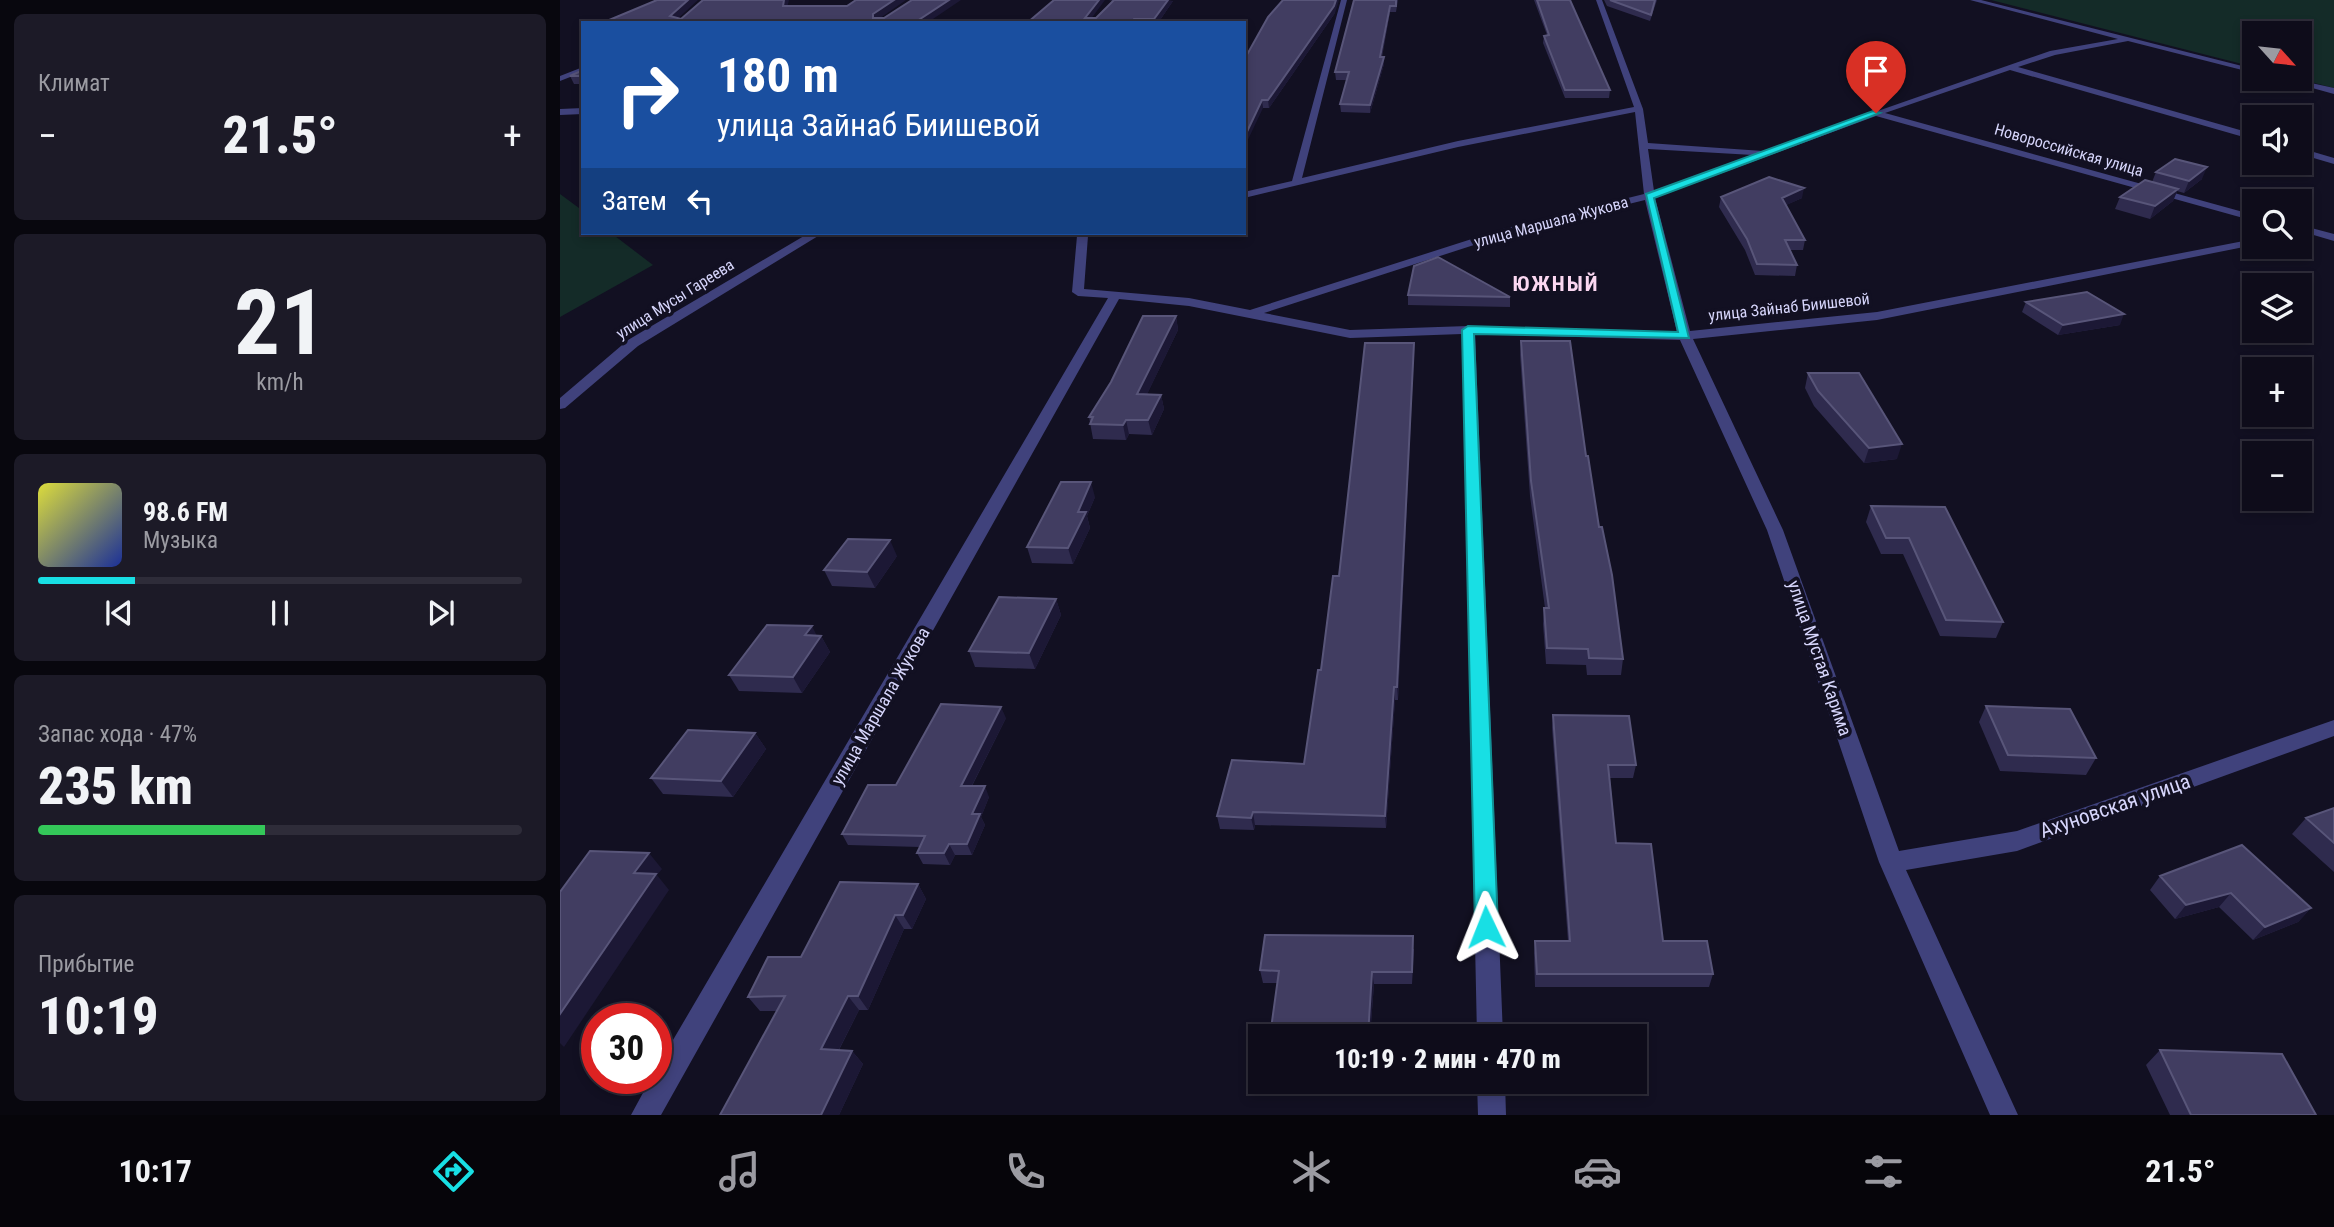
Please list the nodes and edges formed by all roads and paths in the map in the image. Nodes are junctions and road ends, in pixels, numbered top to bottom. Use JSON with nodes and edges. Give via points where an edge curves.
{"nodes":[{"id":1,"x":1344,"y":0,"type":"edge"},
{"id":2,"x":1599,"y":0,"type":"edge"},
{"id":3,"x":1973,"y":0,"type":"edge"},
{"id":4,"x":2129,"y":40,"type":"junction"},
{"id":5,"x":2011,"y":68,"type":"junction"},
{"id":6,"x":2242,"y":68,"type":"edge"},
{"id":7,"x":581,"y":70,"type":"edge"},
{"id":8,"x":560,"y":79,"type":"edge"},
{"id":9,"x":2312,"y":86,"type":"edge"},
{"id":10,"x":2334,"y":91,"type":"edge"},
{"id":11,"x":1639,"y":109,"type":"junction"},
{"id":12,"x":560,"y":111,"type":"edge"},
{"id":13,"x":581,"y":111,"type":"edge"},
{"id":14,"x":1876,"y":113,"type":"junction"},
{"id":15,"x":1597,"y":117,"type":"junction"},
{"id":16,"x":1619,"y":122,"type":"dead end"},
{"id":17,"x":1630,"y":125,"type":"dead end"},
{"id":18,"x":1642,"y":127,"type":"junction"},
{"id":19,"x":2242,"y":134,"type":"edge"},
{"id":20,"x":1643,"y":145,"type":"junction"},
{"id":21,"x":1767,"y":153,"type":"junction"},
{"id":22,"x":2312,"y":154,"type":"edge"},
{"id":23,"x":2334,"y":161,"type":"edge"},
{"id":24,"x":1296,"y":183,"type":"junction"},
{"id":25,"x":1246,"y":195,"type":"edge"},
{"id":26,"x":1649,"y":196,"type":"junction"},
{"id":27,"x":2242,"y":215,"type":"edge"},
{"id":28,"x":2334,"y":225,"type":"edge"},
{"id":29,"x":2313,"y":231,"type":"joint"},
{"id":30,"x":814,"y":235,"type":"edge"},
{"id":31,"x":1086,"y":235,"type":"edge"},
{"id":32,"x":2334,"y":238,"type":"edge"},
{"id":33,"x":2242,"y":244,"type":"edge"},
{"id":34,"x":1114,"y":298,"type":"junction"},
{"id":35,"x":1252,"y":313,"type":"junction"},
{"id":36,"x":1468,"y":330,"type":"junction"},
{"id":37,"x":1685,"y":336,"type":"junction"},
{"id":38,"x":560,"y":405,"type":"edge"},
{"id":39,"x":2334,"y":728,"type":"edge"},
{"id":40,"x":1891,"y":862,"type":"junction"},
{"id":41,"x":1490,"y":1024,"type":"edge"},
{"id":42,"x":1491,"y":1094,"type":"edge"},
{"id":43,"x":645,"y":1115,"type":"edge"},
{"id":44,"x":1492,"y":1115,"type":"edge"},
{"id":45,"x":2004,"y":1115,"type":"edge"}],
"edges":[{"from":1,"to":24,"type":"street"},
{"from":2,"to":11,"type":"street","name":"улица Мустая Карима"},
{"from":3,"to":4,"type":"street"},
{"from":4,"to":5,"type":"street","name":"улица Маршала Жукова","via":[[2053,53]]},
{"from":4,"to":6,"type":"street"},
{"from":5,"to":14,"type":"street","name":"улица Маршала Жукова"},
{"from":5,"to":19,"type":"street"},
{"from":7,"to":8,"type":"street"},
{"from":9,"to":10,"type":"street"},
{"from":11,"to":15,"type":"street"},
{"from":11,"to":18,"type":"street","name":"улица Мустая Карима"},
{"from":12,"to":13,"type":"street"},
{"from":14,"to":21,"type":"street","name":"улица Маршала Жукова"},
{"from":14,"to":27,"type":"street","name":"Новороссийская улица"},
{"from":15,"to":16,"type":"street"},
{"from":15,"to":24,"type":"street"},
{"from":17,"to":18,"type":"street"},
{"from":18,"to":20,"type":"street","name":"улица Мустая Карима"},
{"from":20,"to":21,"type":"street"},
{"from":20,"to":26,"type":"street","name":"улица Мустая Карима"},
{"from":21,"to":26,"type":"street","name":"улица Маршала Жукова"},
{"from":22,"to":23,"type":"street"},
{"from":24,"to":25,"type":"street"},
{"from":26,"to":35,"type":"street","name":"улица Маршала Жукова","via":[[1507,231]]},
{"from":26,"to":37,"type":"street","name":"улица Мустая Карима"},
{"from":28,"to":29,"type":"street"},
{"from":29,"to":32,"type":"street"},
{"from":30,"to":38,"type":"street","name":"улица Мусы Гареева","via":[[633,343]]},
{"from":31,"to":34,"type":"street","name":"улица Зайнаб Биишевой","via":[[1078,292]]},
{"from":33,"to":37,"type":"street","name":"улица Зайнаб Биишевой","via":[[1877,316]]},
{"from":34,"to":35,"type":"street","name":"улица Зайнаб Биишевой","via":[[1189,302]]},
{"from":34,"to":43,"type":"street","name":"улица Маршала Жукова"},
{"from":35,"to":36,"type":"street","name":"улица Зайнаб Биишевой","via":[[1350,334]]},
{"from":36,"to":37,"type":"street","name":"улица Зайнаб Биишевой"},
{"from":36,"to":41,"type":"street"},
{"from":37,"to":40,"type":"street","name":"улица Мустая Карима","via":[[1775,530]]},
{"from":39,"to":40,"type":"street","name":"Ахуновская улица","via":[[2017,841]]},
{"from":40,"to":45,"type":"street","name":"улица Мустая Карима"},
{"from":42,"to":44,"type":"street"}]}
